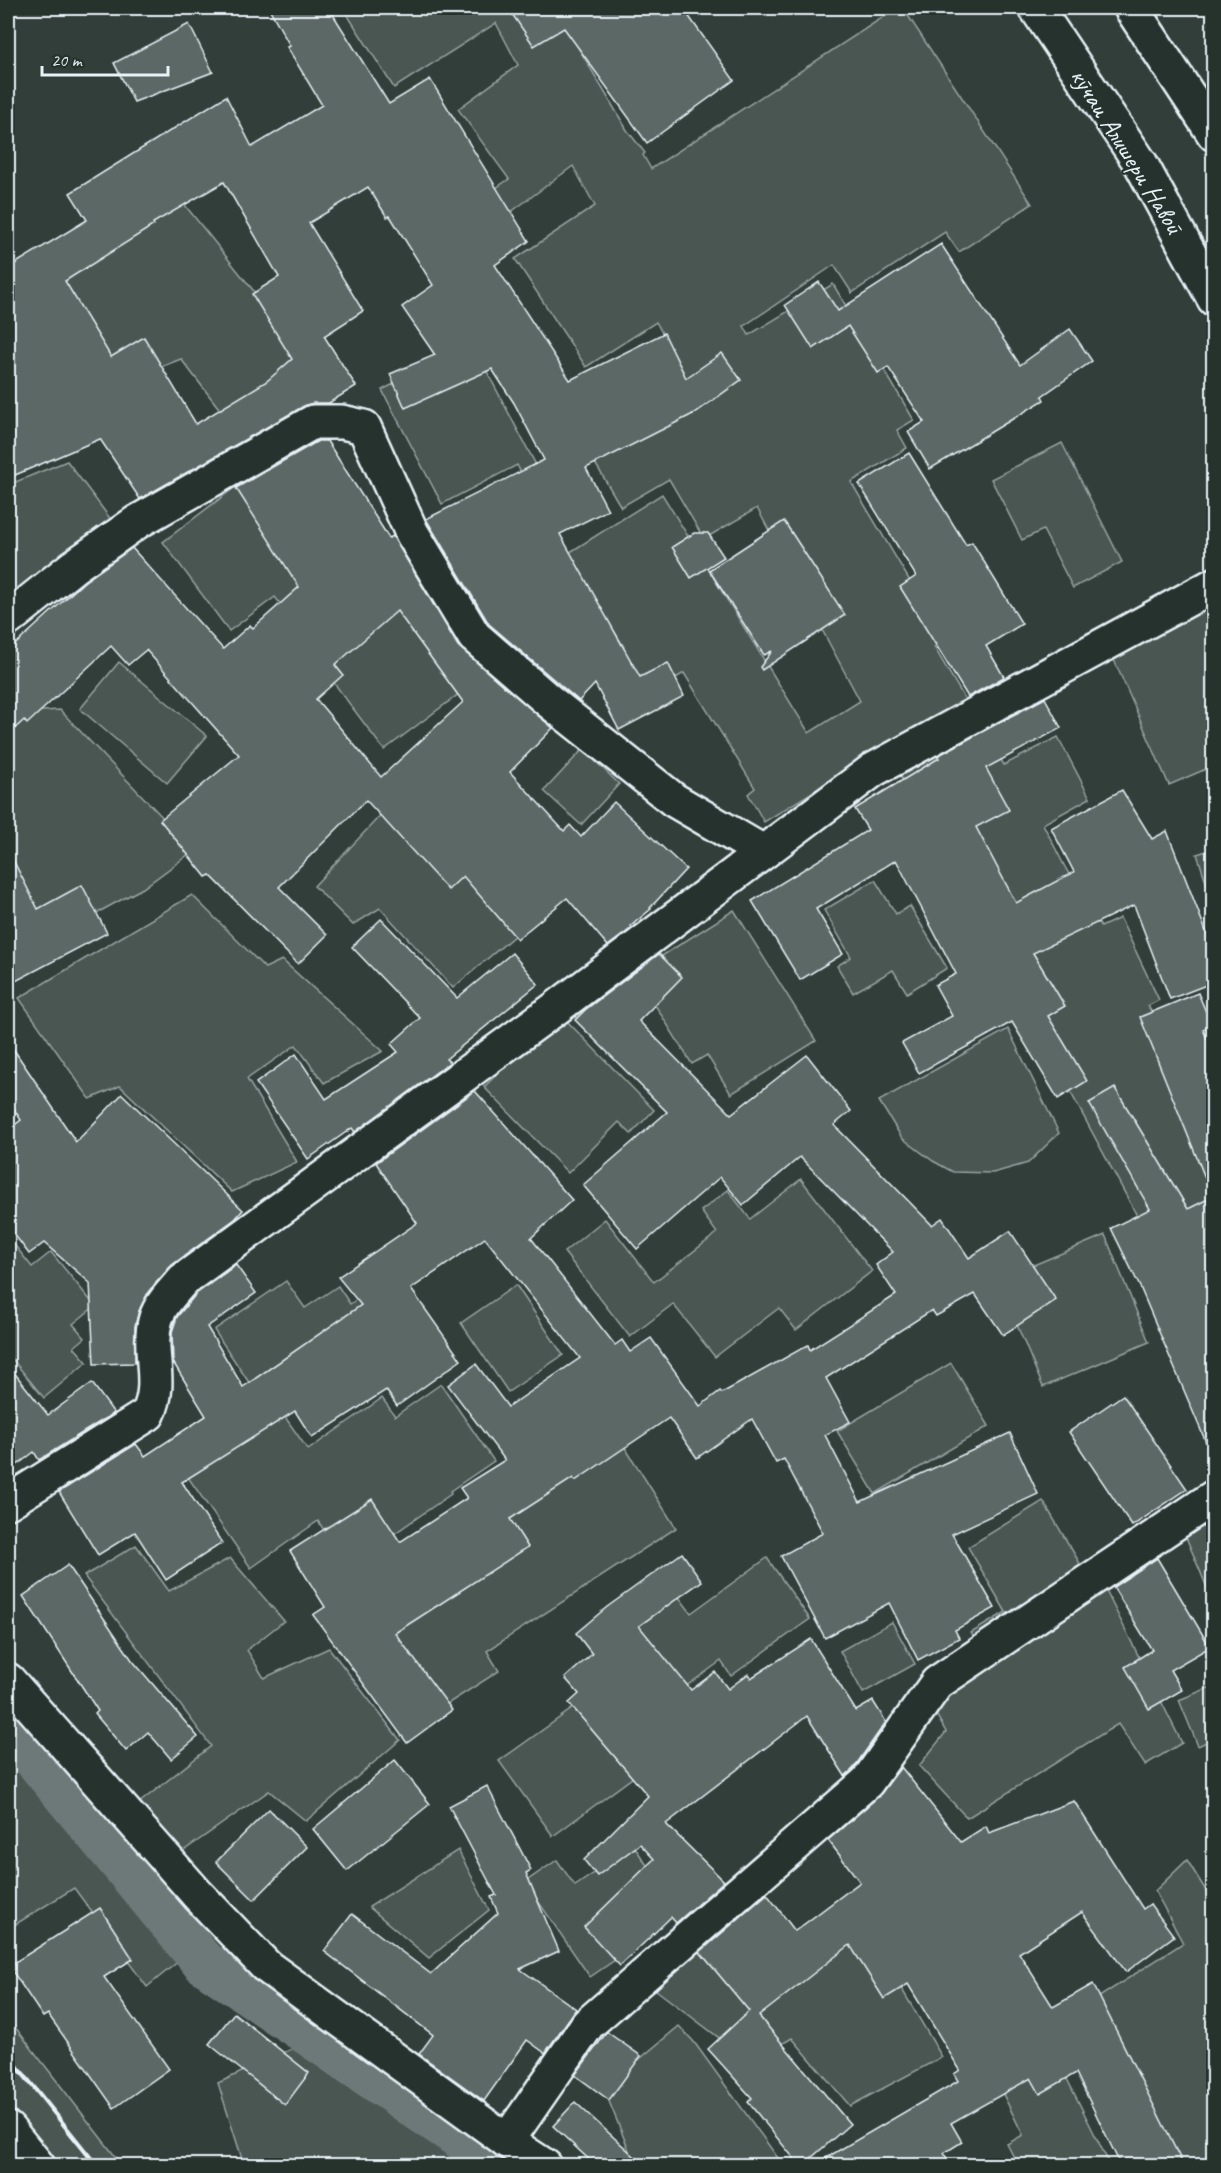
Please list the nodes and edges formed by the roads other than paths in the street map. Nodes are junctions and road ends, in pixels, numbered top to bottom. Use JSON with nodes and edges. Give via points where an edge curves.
{"nodes":[{"id":1,"x":1036,"y":8,"type":"edge"},
{"id":2,"x":1131,"y":8,"type":"edge"},
{"id":3,"x":1214,"y":134,"type":"edge"},
{"id":4,"x":1214,"y":299,"type":"edge"},
{"id":5,"x":1214,"y":585,"type":"edge"},
{"id":6,"x":8,"y":619,"type":"edge"},
{"id":7,"x":763,"y":852,"type":"junction"},
{"id":8,"x":1214,"y":1497,"type":"edge"},
{"id":9,"x":8,"y":1502,"type":"edge"},
{"id":10,"x":8,"y":1680,"type":"edge"},
{"id":11,"x":8,"y":2129,"type":"edge"},
{"id":12,"x":507,"y":2141,"type":"junction"},
{"id":13,"x":38,"y":2166,"type":"edge"},
{"id":14,"x":545,"y":2166,"type":"edge"}],
"edges":[{"from":1,"to":4,"type":"street","name":"кӯчаи Алишери Навоӣ","via":[[1141,164]]},
{"from":2,"to":3,"type":"street"},
{"from":5,"to":7,"type":"street","via":[[873,770]]},
{"from":6,"to":7,"type":"street","via":[[137,522],[314,422],[342,422],[364,428],[412,533],[474,636],[674,800]]},
{"from":7,"to":9,"type":"street","via":[[183,1280],[165,1302],[153,1330],[156,1386],[148,1414]]},
{"from":8,"to":12,"type":"street","via":[[937,1683],[867,1782],[588,2025]]},
{"from":10,"to":12,"type":"street","via":[[266,1966]]},
{"from":11,"to":13,"type":"street"},
{"from":12,"to":14,"type":"street"}]}
